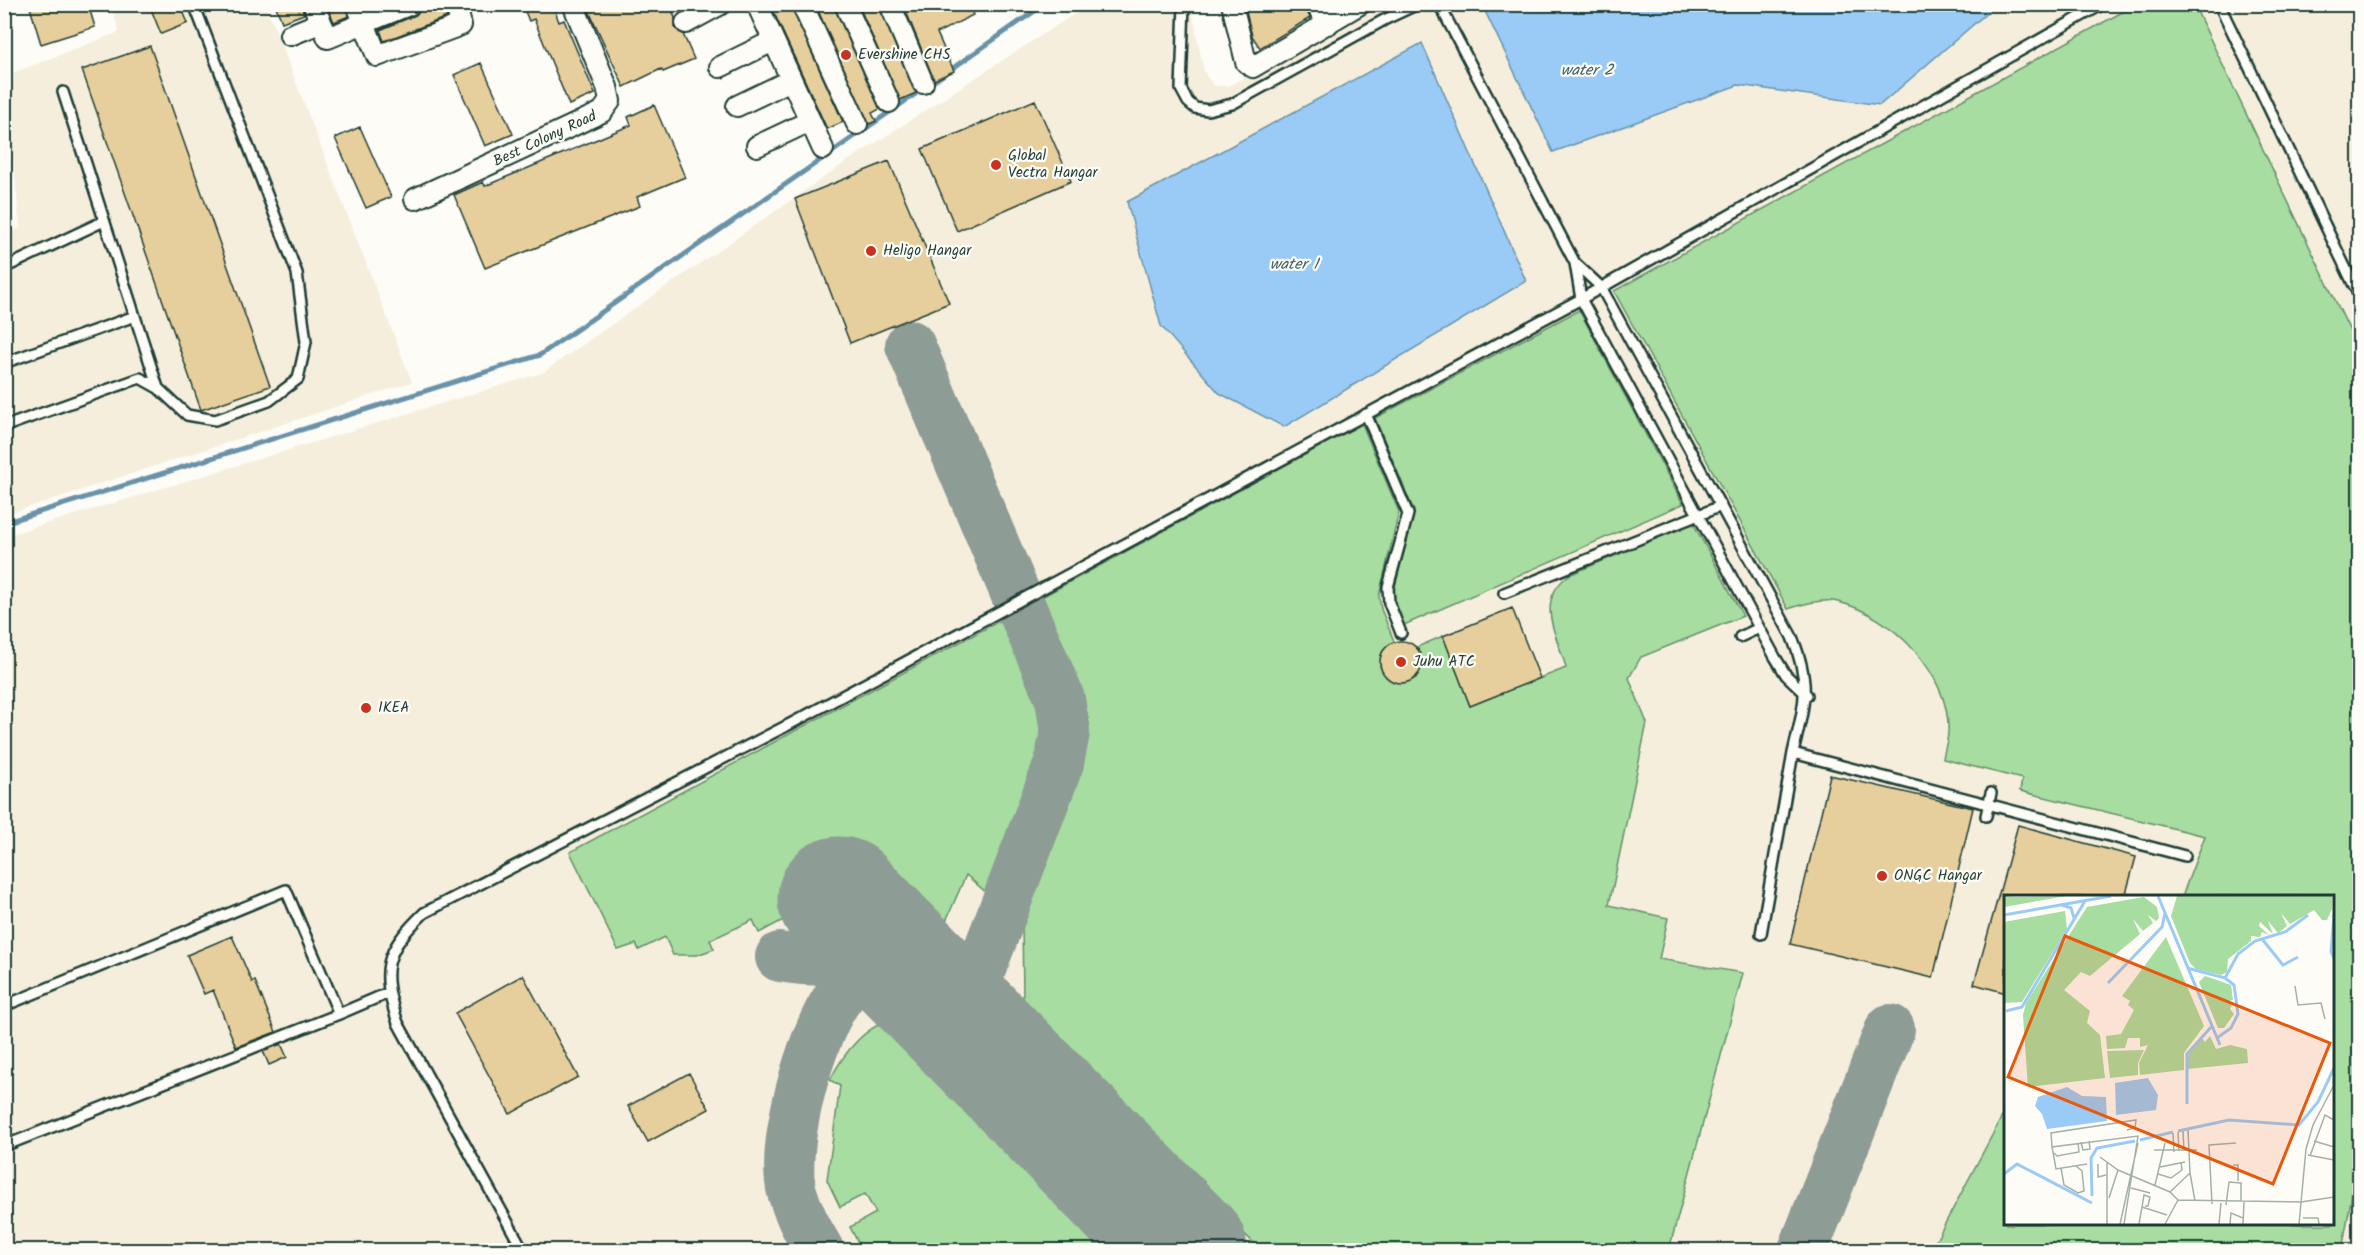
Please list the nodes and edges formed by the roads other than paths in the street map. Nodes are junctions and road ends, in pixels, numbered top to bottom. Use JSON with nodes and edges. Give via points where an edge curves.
{"nodes":[{"id":1,"x":194,"y":4,"type":"edge"},
{"id":2,"x":357,"y":4,"type":"edge"},
{"id":3,"x":456,"y":4,"type":"edge"},
{"id":4,"x":573,"y":4,"type":"edge"},
{"id":5,"x":721,"y":4,"type":"edge"},
{"id":6,"x":757,"y":4,"type":"edge"},
{"id":7,"x":802,"y":4,"type":"edge"},
{"id":8,"x":845,"y":4,"type":"edge"},
{"id":9,"x":890,"y":4,"type":"edge"},
{"id":10,"x":1184,"y":4,"type":"edge"},
{"id":11,"x":1232,"y":4,"type":"edge"},
{"id":12,"x":1316,"y":4,"type":"edge"},
{"id":13,"x":1360,"y":4,"type":"edge"},
{"id":14,"x":1418,"y":4,"type":"edge"},
{"id":15,"x":1439,"y":4,"type":"edge"},
{"id":16,"x":2103,"y":4,"type":"edge"},
{"id":17,"x":2219,"y":4,"type":"edge"},
{"id":18,"x":406,"y":5,"type":"edge"},
{"id":19,"x":317,"y":14,"type":"edge"},
{"id":20,"x":364,"y":23,"type":"junction"},
{"id":21,"x":686,"y":23,"type":"dead end"},
{"id":22,"x":1328,"y":24,"type":"junction"},
{"id":23,"x":290,"y":35,"type":"dead end"},
{"id":24,"x":773,"y":41,"type":"junction"},
{"id":25,"x":720,"y":67,"type":"dead end"},
{"id":26,"x":791,"y":80,"type":"junction"},
{"id":27,"x":923,"y":83,"type":"dead end"},
{"id":28,"x":63,"y":92,"type":"dead end"},
{"id":29,"x":889,"y":102,"type":"dead end"},
{"id":30,"x":737,"y":106,"type":"dead end"},
{"id":31,"x":810,"y":121,"type":"junction"},
{"id":32,"x":857,"y":124,"type":"dead end"},
{"id":33,"x":757,"y":146,"type":"dead end"},
{"id":34,"x":823,"y":149,"type":"dead end"},
{"id":35,"x":415,"y":199,"type":"dead end"},
{"id":36,"x":104,"y":221,"type":"junction"},
{"id":37,"x":1575,"y":263,"type":"junction"},
{"id":38,"x":4,"y":268,"type":"edge"},
{"id":39,"x":1601,"y":287,"type":"junction"},
{"id":40,"x":2360,"y":298,"type":"edge"},
{"id":41,"x":1581,"y":299,"type":"junction"},
{"id":42,"x":135,"y":316,"type":"junction"},
{"id":43,"x":4,"y":363,"type":"edge"},
{"id":44,"x":158,"y":388,"type":"junction"},
{"id":45,"x":1366,"y":414,"type":"junction"},
{"id":46,"x":4,"y":429,"type":"edge"},
{"id":47,"x":1721,"y":506,"type":"junction"},
{"id":48,"x":1699,"y":514,"type":"junction"},
{"id":49,"x":1504,"y":593,"type":"dead end"},
{"id":50,"x":1759,"y":628,"type":"junction"},
{"id":51,"x":1401,"y":633,"type":"dead end"},
{"id":52,"x":1740,"y":636,"type":"dead end"},
{"id":53,"x":1807,"y":695,"type":"junction"},
{"id":54,"x":1793,"y":753,"type":"junction"},
{"id":55,"x":1991,"y":793,"type":"dead end"},
{"id":56,"x":1989,"y":803,"type":"junction"},
{"id":57,"x":1986,"y":816,"type":"dead end"},
{"id":58,"x":2185,"y":855,"type":"dead end"},
{"id":59,"x":1761,"y":934,"type":"dead end"},
{"id":60,"x":388,"y":993,"type":"junction"},
{"id":61,"x":4,"y":1006,"type":"edge"},
{"id":62,"x":339,"y":1014,"type":"junction"},
{"id":63,"x":4,"y":1146,"type":"edge"},
{"id":64,"x":522,"y":1251,"type":"edge"}],
"edges":[{"from":1,"to":44,"type":"lane","via":[[297,273],[306,342],[298,379],[269,401],[215,420],[187,415]]},
{"from":2,"to":20,"type":"street"},
{"from":3,"to":20,"type":"street","via":[[461,25],[380,56]]},
{"from":4,"to":35,"type":"street","name":"Best Colony Road","via":[[607,87],[610,101],[602,112]]},
{"from":5,"to":21,"type":"street"},
{"from":6,"to":24,"type":"street"},
{"from":7,"to":32,"type":"street"},
{"from":8,"to":29,"type":"street"},
{"from":9,"to":27,"type":"street"},
{"from":10,"to":14,"type":"lane","via":[[1181,89],[1188,102],[1208,110],[1232,104]]},
{"from":11,"to":22,"type":"street","via":[[1246,62],[1253,67]]},
{"from":12,"to":22,"type":"street"},
{"from":13,"to":22,"type":"street"},
{"from":15,"to":37,"type":"lane"},
{"from":16,"to":39,"type":"lane"},
{"from":17,"to":40,"type":"lane"},
{"from":18,"to":20,"type":"street"},
{"from":19,"to":20,"type":"street","via":[[328,38]]},
{"from":19,"to":23,"type":"street"},
{"from":24,"to":25,"type":"street"},
{"from":24,"to":26,"type":"street"},
{"from":26,"to":30,"type":"street"},
{"from":26,"to":31,"type":"street"},
{"from":28,"to":36,"type":"lane"},
{"from":31,"to":33,"type":"street"},
{"from":31,"to":34,"type":"street"},
{"from":36,"to":38,"type":"lane"},
{"from":36,"to":42,"type":"lane"},
{"from":37,"to":39,"type":"lane"},
{"from":37,"to":41,"type":"lane"},
{"from":39,"to":41,"type":"lane"},
{"from":39,"to":47,"type":"lane"},
{"from":41,"to":45,"type":"lane"},
{"from":41,"to":48,"type":"lane"},
{"from":42,"to":43,"type":"lane"},
{"from":42,"to":44,"type":"lane"},
{"from":44,"to":46,"type":"lane","via":[[140,378]]},
{"from":45,"to":51,"type":"lane","via":[[1408,514],[1388,587],[1389,603]]},
{"from":45,"to":60,"type":"lane","via":[[792,723],[424,913],[402,934],[388,959]]},
{"from":47,"to":48,"type":"lane"},
{"from":47,"to":53,"type":"lane","via":[[1792,637],[1803,663]]},
{"from":48,"to":49,"type":"lane"},
{"from":48,"to":50,"type":"lane"},
{"from":50,"to":52,"type":"lane"},
{"from":50,"to":53,"type":"lane","via":[[1786,675]]},
{"from":53,"to":54,"type":"lane"},
{"from":54,"to":56,"type":"lane"},
{"from":54,"to":59,"type":"lane"},
{"from":55,"to":56,"type":"lane"},
{"from":56,"to":57,"type":"lane"},
{"from":56,"to":58,"type":"lane"},
{"from":60,"to":62,"type":"lane"},
{"from":60,"to":64,"type":"lane","via":[[398,1023]]},
{"from":61,"to":62,"type":"lane","via":[[286,890]]},
{"from":62,"to":63,"type":"lane"}]}
